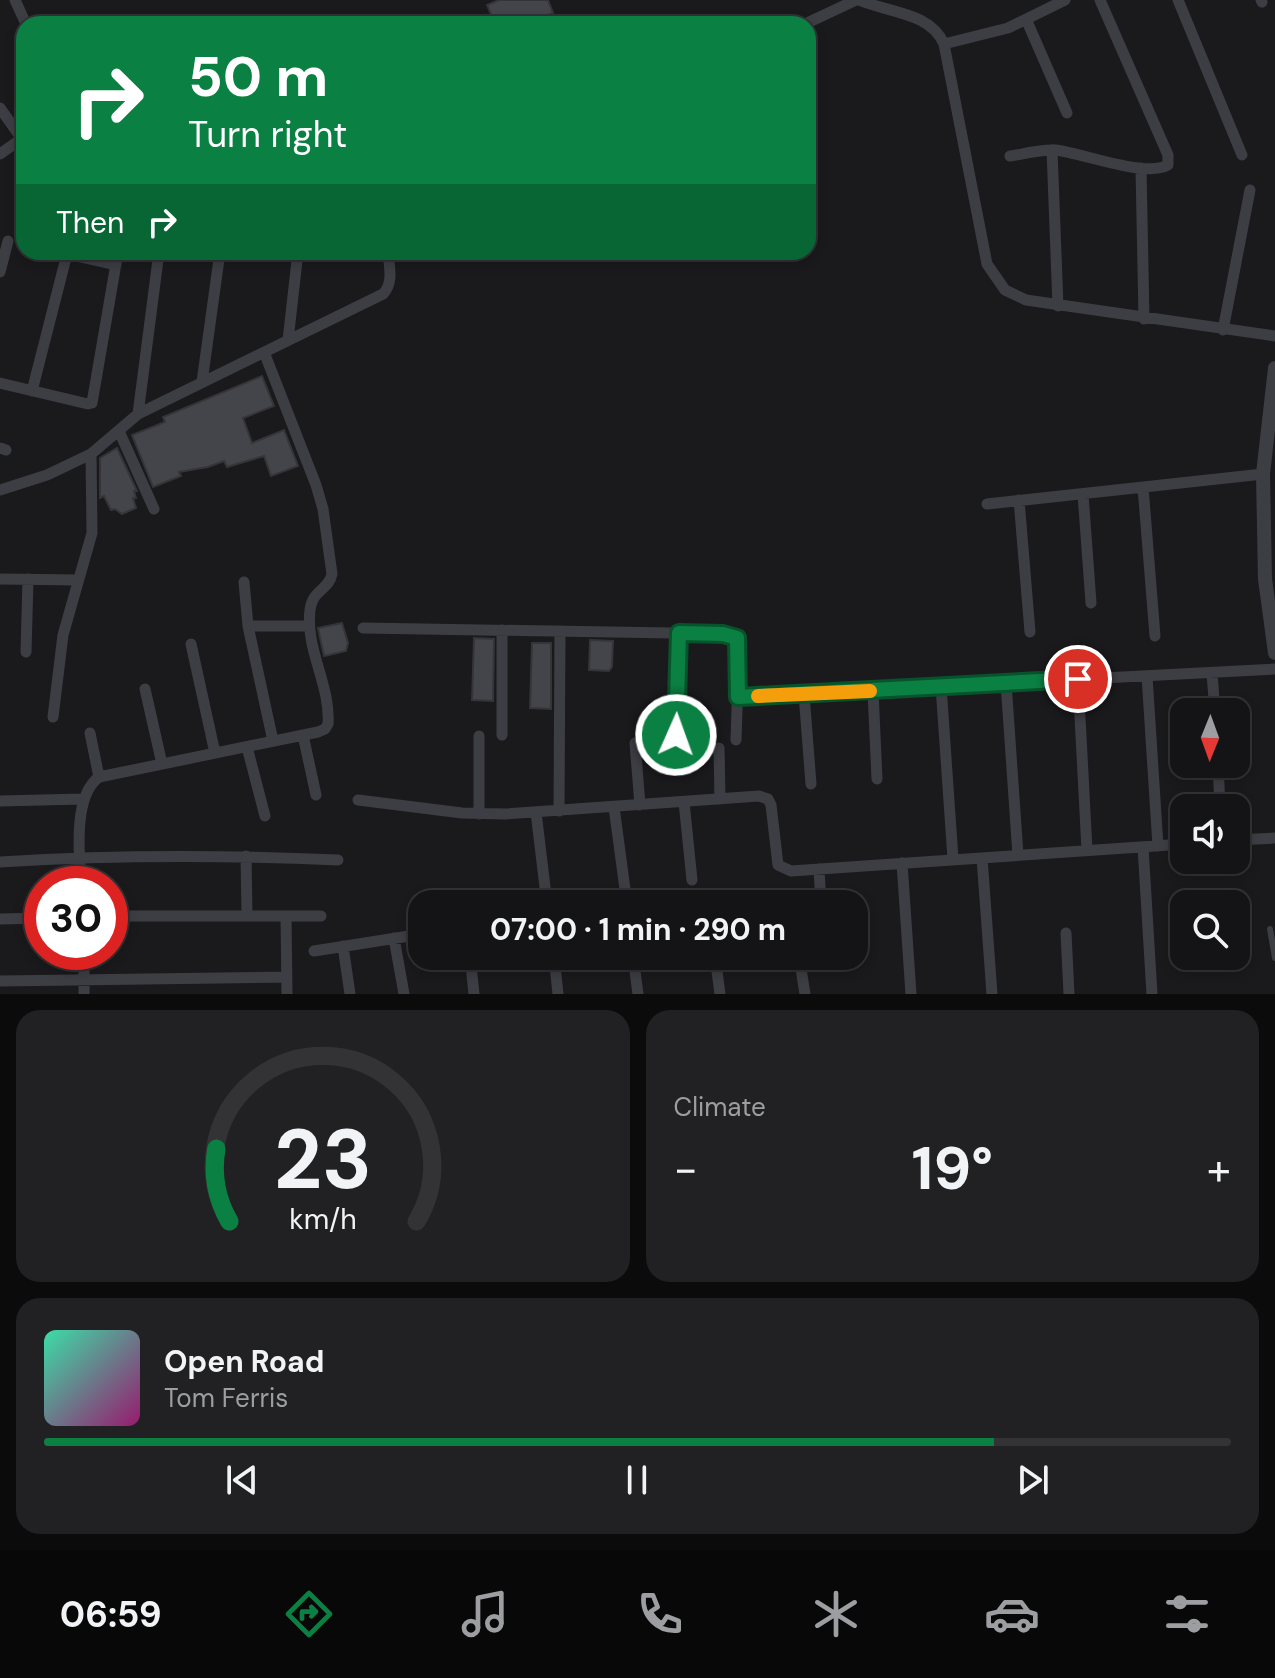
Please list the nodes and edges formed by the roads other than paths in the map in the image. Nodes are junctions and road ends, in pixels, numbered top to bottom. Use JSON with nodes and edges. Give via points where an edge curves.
{"nodes":[{"id":1,"x":858,"y":0,"type":"edge"},
{"id":2,"x":1065,"y":0,"type":"edge"},
{"id":3,"x":1100,"y":0,"type":"edge"},
{"id":4,"x":1178,"y":0,"type":"edge"},
{"id":5,"x":816,"y":19,"type":"edge"},
{"id":6,"x":1026,"y":19,"type":"junction"},
{"id":7,"x":944,"y":44,"type":"junction"},
{"id":8,"x":0,"y":108,"type":"edge"},
{"id":9,"x":1067,"y":113,"type":"dead end"},
{"id":10,"x":16,"y":129,"type":"edge"},
{"id":11,"x":1052,"y":150,"type":"junction"},
{"id":12,"x":1242,"y":155,"type":"dead end"},
{"id":13,"x":1010,"y":156,"type":"dead end"},
{"id":14,"x":1141,"y":168,"type":"junction"},
{"id":15,"x":1250,"y":190,"type":"dead end"},
{"id":16,"x":8,"y":241,"type":"dead end"},
{"id":17,"x":66,"y":260,"type":"edge"},
{"id":18,"x":96,"y":260,"type":"edge"},
{"id":19,"x":117,"y":260,"type":"edge"},
{"id":20,"x":158,"y":260,"type":"edge"},
{"id":21,"x":219,"y":260,"type":"edge"},
{"id":22,"x":297,"y":260,"type":"edge"},
{"id":23,"x":389,"y":260,"type":"edge"},
{"id":24,"x":116,"y":265,"type":"junction"},
{"id":25,"x":0,"y":272,"type":"edge"},
{"id":26,"x":1058,"y":306,"type":"junction"},
{"id":27,"x":1144,"y":319,"type":"junction"},
{"id":28,"x":1223,"y":330,"type":"junction"},
{"id":29,"x":1275,"y":336,"type":"edge"},
{"id":30,"x":288,"y":340,"type":"junction"},
{"id":31,"x":264,"y":352,"type":"junction"},
{"id":32,"x":1275,"y":368,"type":"edge"},
{"id":33,"x":202,"y":382,"type":"junction"},
{"id":34,"x":0,"y":383,"type":"edge"},
{"id":35,"x":32,"y":391,"type":"junction"},
{"id":36,"x":138,"y":414,"type":"junction"},
{"id":37,"x":119,"y":431,"type":"junction"},
{"id":38,"x":91,"y":454,"type":"junction"},
{"id":39,"x":1263,"y":474,"type":"junction"},
{"id":40,"x":1143,"y":487,"type":"junction"},
{"id":41,"x":0,"y":490,"type":"edge"},
{"id":42,"x":1083,"y":494,"type":"junction"},
{"id":43,"x":1019,"y":500,"type":"junction"},
{"id":44,"x":987,"y":504,"type":"dead end"},
{"id":45,"x":154,"y":509,"type":"dead end"},
{"id":46,"x":0,"y":579,"type":"edge"},
{"id":47,"x":28,"y":579,"type":"junction"},
{"id":48,"x":78,"y":580,"type":"junction"},
{"id":49,"x":244,"y":582,"type":"dead end"},
{"id":50,"x":1091,"y":603,"type":"dead end"},
{"id":51,"x":248,"y":626,"type":"junction"},
{"id":52,"x":309,"y":626,"type":"junction"},
{"id":53,"x":363,"y":628,"type":"dead end"},
{"id":54,"x":502,"y":630,"type":"junction"},
{"id":55,"x":560,"y":631,"type":"junction"},
{"id":56,"x":1030,"y":632,"type":"dead end"},
{"id":57,"x":679,"y":633,"type":"junction"},
{"id":58,"x":1155,"y":636,"type":"dead end"},
{"id":59,"x":191,"y":644,"type":"dead end"},
{"id":60,"x":26,"y":652,"type":"dead end"},
{"id":61,"x":1275,"y":653,"type":"edge"},
{"id":62,"x":1275,"y":669,"type":"edge"},
{"id":63,"x":1212,"y":673,"type":"junction"},
{"id":64,"x":1147,"y":676,"type":"junction"},
{"id":65,"x":1078,"y":679,"type":"junction"},
{"id":66,"x":1006,"y":683,"type":"junction"},
{"id":67,"x":941,"y":686,"type":"junction"},
{"id":68,"x":145,"y":689,"type":"dead end"},
{"id":69,"x":873,"y":691,"type":"junction"},
{"id":70,"x":804,"y":694,"type":"junction"},
{"id":71,"x":738,"y":697,"type":"junction"},
{"id":72,"x":1214,"y":698,"type":"edge"},
{"id":73,"x":53,"y":717,"type":"dead end"},
{"id":74,"x":90,"y":733,"type":"dead end"},
{"id":75,"x":303,"y":735,"type":"junction"},
{"id":76,"x":502,"y":735,"type":"dead end"},
{"id":77,"x":676,"y":735,"type":"dead end"},
{"id":78,"x":479,"y":736,"type":"dead end"},
{"id":79,"x":736,"y":740,"type":"dead end"},
{"id":80,"x":273,"y":741,"type":"junction"},
{"id":81,"x":635,"y":743,"type":"dead end"},
{"id":82,"x":247,"y":747,"type":"junction"},
{"id":83,"x":719,"y":748,"type":"dead end"},
{"id":84,"x":215,"y":753,"type":"junction"},
{"id":85,"x":162,"y":764,"type":"junction"},
{"id":86,"x":99,"y":777,"type":"junction"},
{"id":87,"x":877,"y":779,"type":"dead end"},
{"id":88,"x":811,"y":784,"type":"dead end"},
{"id":89,"x":316,"y":795,"type":"dead end"},
{"id":90,"x":83,"y":799,"type":"junction"},
{"id":91,"x":720,"y":799,"type":"junction"},
{"id":92,"x":358,"y":800,"type":"dead end"},
{"id":93,"x":0,"y":801,"type":"edge"},
{"id":94,"x":684,"y":802,"type":"junction"},
{"id":95,"x":640,"y":805,"type":"junction"},
{"id":96,"x":614,"y":807,"type":"junction"},
{"id":97,"x":559,"y":811,"type":"junction"},
{"id":98,"x":536,"y":812,"type":"junction"},
{"id":99,"x":479,"y":814,"type":"junction"},
{"id":100,"x":265,"y":816,"type":"dead end"},
{"id":101,"x":1275,"y":838,"type":"edge"},
{"id":102,"x":1250,"y":839,"type":"edge"},
{"id":103,"x":1170,"y":845,"type":"edge"},
{"id":104,"x":1158,"y":846,"type":"junction"},
{"id":105,"x":1143,"y":847,"type":"junction"},
{"id":106,"x":1087,"y":850,"type":"junction"},
{"id":107,"x":1018,"y":855,"type":"junction"},
{"id":108,"x":246,"y":856,"type":"junction"},
{"id":109,"x":79,"y":857,"type":"junction"},
{"id":110,"x":982,"y":858,"type":"junction"},
{"id":111,"x":953,"y":859,"type":"junction"},
{"id":112,"x":338,"y":860,"type":"dead end"},
{"id":113,"x":0,"y":862,"type":"edge"},
{"id":114,"x":902,"y":863,"type":"junction"},
{"id":115,"x":80,"y":866,"type":"edge"},
{"id":116,"x":819,"y":869,"type":"junction"},
{"id":117,"x":692,"y":880,"type":"dead end"},
{"id":118,"x":545,"y":890,"type":"edge"},
{"id":119,"x":625,"y":890,"type":"edge"},
{"id":120,"x":820,"y":890,"type":"edge"},
{"id":121,"x":128,"y":916,"type":"edge"},
{"id":122,"x":247,"y":916,"type":"junction"},
{"id":123,"x":286,"y":916,"type":"junction"},
{"id":124,"x":321,"y":916,"type":"dead end"},
{"id":125,"x":24,"y":918,"type":"edge"},
{"id":126,"x":1,"y":919,"type":"edge"},
{"id":127,"x":1270,"y":929,"type":"dead end"},
{"id":128,"x":1066,"y":933,"type":"dead end"},
{"id":129,"x":408,"y":936,"type":"edge"},
{"id":130,"x":394,"y":938,"type":"junction"},
{"id":131,"x":343,"y":946,"type":"junction"},
{"id":132,"x":314,"y":951,"type":"dead end"},
{"id":133,"x":1275,"y":958,"type":"edge"},
{"id":134,"x":84,"y":970,"type":"edge"},
{"id":135,"x":471,"y":970,"type":"edge"},
{"id":136,"x":555,"y":970,"type":"edge"},
{"id":137,"x":635,"y":970,"type":"edge"},
{"id":138,"x":717,"y":970,"type":"edge"},
{"id":139,"x":801,"y":970,"type":"edge"},
{"id":140,"x":286,"y":977,"type":"junction"},
{"id":141,"x":84,"y":978,"type":"junction"},
{"id":142,"x":0,"y":981,"type":"edge"},
{"id":143,"x":84,"y":994,"type":"edge"},
{"id":144,"x":287,"y":994,"type":"edge"},
{"id":145,"x":350,"y":994,"type":"edge"},
{"id":146,"x":404,"y":994,"type":"edge"},
{"id":147,"x":474,"y":994,"type":"edge"},
{"id":148,"x":558,"y":994,"type":"edge"},
{"id":149,"x":638,"y":994,"type":"edge"},
{"id":150,"x":720,"y":994,"type":"edge"},
{"id":151,"x":805,"y":994,"type":"edge"},
{"id":152,"x":911,"y":994,"type":"edge"},
{"id":153,"x":992,"y":994,"type":"edge"},
{"id":154,"x":1069,"y":994,"type":"edge"},
{"id":155,"x":1152,"y":994,"type":"edge"}],
"edges":[{"from":1,"to":5,"type":"street"},
{"from":1,"to":7,"type":"street","via":[[933,25]]},
{"from":2,"to":6,"type":"street"},
{"from":3,"to":14,"type":"street","via":[[1168,155],[1162,169]]},
{"from":4,"to":12,"type":"street"},
{"from":6,"to":7,"type":"street"},
{"from":6,"to":9,"type":"street"},
{"from":7,"to":26,"type":"street","via":[[987,264],[1005,290]]},
{"from":8,"to":10,"type":"street"},
{"from":11,"to":13,"type":"street"},
{"from":11,"to":14,"type":"street"},
{"from":11,"to":26,"type":"street"},
{"from":14,"to":27,"type":"street"},
{"from":15,"to":28,"type":"street"},
{"from":16,"to":25,"type":"street"},
{"from":17,"to":35,"type":"street"},
{"from":18,"to":24,"type":"street"},
{"from":19,"to":24,"type":"street"},
{"from":20,"to":36,"type":"street"},
{"from":21,"to":33,"type":"street"},
{"from":22,"to":30,"type":"street"},
{"from":23,"to":30,"type":"street","via":[[390,281],[383,294]]},
{"from":24,"to":35,"type":"street","via":[[92,403]]},
{"from":26,"to":27,"type":"street"},
{"from":27,"to":28,"type":"street"},
{"from":28,"to":29,"type":"street"},
{"from":30,"to":31,"type":"street"},
{"from":31,"to":33,"type":"street"},
{"from":31,"to":52,"type":"street","via":[[323,509],[332,574],[313,598]]},
{"from":32,"to":39,"type":"street"},
{"from":33,"to":36,"type":"street"},
{"from":34,"to":35,"type":"street"},
{"from":36,"to":37,"type":"street"},
{"from":37,"to":38,"type":"street"},
{"from":37,"to":45,"type":"street"},
{"from":38,"to":41,"type":"street"},
{"from":38,"to":48,"type":"street","via":[[93,521]]},
{"from":39,"to":40,"type":"street"},
{"from":39,"to":61,"type":"street","via":[[1265,579]]},
{"from":40,"to":42,"type":"street"},
{"from":40,"to":58,"type":"street"},
{"from":42,"to":43,"type":"street"},
{"from":42,"to":50,"type":"street"},
{"from":43,"to":44,"type":"street"},
{"from":43,"to":56,"type":"street"},
{"from":46,"to":47,"type":"street"},
{"from":47,"to":48,"type":"street"},
{"from":47,"to":60,"type":"street"},
{"from":48,"to":73,"type":"street","via":[[60,654]]},
{"from":49,"to":51,"type":"street"},
{"from":51,"to":52,"type":"street"},
{"from":51,"to":80,"type":"street"},
{"from":52,"to":75,"type":"street","via":[[329,717],[325,729]]},
{"from":53,"to":54,"type":"street"},
{"from":54,"to":55,"type":"street"},
{"from":54,"to":76,"type":"street"},
{"from":55,"to":57,"type":"street"},
{"from":55,"to":97,"type":"street"},
{"from":57,"to":71,"type":"street","via":[[737,638]]},
{"from":57,"to":77,"type":"street"},
{"from":59,"to":84,"type":"street"},
{"from":62,"to":63,"type":"street"},
{"from":63,"to":64,"type":"street"},
{"from":63,"to":72,"type":"street"},
{"from":64,"to":65,"type":"street"},
{"from":64,"to":104,"type":"street"},
{"from":65,"to":66,"type":"street"},
{"from":65,"to":106,"type":"street"},
{"from":66,"to":67,"type":"street"},
{"from":66,"to":107,"type":"street"},
{"from":67,"to":69,"type":"street"},
{"from":67,"to":111,"type":"street"},
{"from":68,"to":85,"type":"street"},
{"from":69,"to":70,"type":"street"},
{"from":69,"to":87,"type":"street"},
{"from":70,"to":71,"type":"street"},
{"from":70,"to":88,"type":"street"},
{"from":71,"to":79,"type":"street"},
{"from":74,"to":86,"type":"street"},
{"from":75,"to":80,"type":"street"},
{"from":75,"to":89,"type":"street"},
{"from":78,"to":99,"type":"street"},
{"from":80,"to":82,"type":"street"},
{"from":81,"to":95,"type":"street"},
{"from":82,"to":84,"type":"street"},
{"from":82,"to":100,"type":"street"},
{"from":83,"to":91,"type":"street"},
{"from":84,"to":85,"type":"street"},
{"from":85,"to":86,"type":"street"},
{"from":86,"to":90,"type":"street"},
{"from":90,"to":93,"type":"street"},
{"from":90,"to":109,"type":"street"},
{"from":91,"to":94,"type":"street"},
{"from":91,"to":116,"type":"street","via":[[768,799],[778,865],[791,871]]},
{"from":92,"to":99,"type":"street"},
{"from":94,"to":95,"type":"street"},
{"from":94,"to":117,"type":"street"},
{"from":95,"to":96,"type":"street"},
{"from":96,"to":97,"type":"street"},
{"from":96,"to":119,"type":"street"},
{"from":97,"to":98,"type":"street"},
{"from":98,"to":99,"type":"street"},
{"from":98,"to":118,"type":"street"},
{"from":101,"to":102,"type":"street"},
{"from":103,"to":104,"type":"street"},
{"from":104,"to":105,"type":"street"},
{"from":105,"to":106,"type":"street"},
{"from":105,"to":155,"type":"street"},
{"from":106,"to":107,"type":"street"},
{"from":107,"to":110,"type":"street"},
{"from":108,"to":109,"type":"street"},
{"from":108,"to":112,"type":"street"},
{"from":108,"to":122,"type":"street"},
{"from":109,"to":113,"type":"street"},
{"from":109,"to":115,"type":"street"},
{"from":110,"to":111,"type":"street"},
{"from":110,"to":153,"type":"street"},
{"from":111,"to":114,"type":"street"},
{"from":114,"to":116,"type":"street"},
{"from":114,"to":152,"type":"street"},
{"from":116,"to":120,"type":"street"},
{"from":121,"to":122,"type":"street"},
{"from":122,"to":123,"type":"street"},
{"from":123,"to":124,"type":"street"},
{"from":123,"to":140,"type":"street"},
{"from":125,"to":126,"type":"street"},
{"from":127,"to":133,"type":"lane"},
{"from":128,"to":154,"type":"street"},
{"from":129,"to":130,"type":"street"},
{"from":130,"to":131,"type":"street"},
{"from":130,"to":146,"type":"street"},
{"from":131,"to":132,"type":"street"},
{"from":131,"to":145,"type":"street"},
{"from":134,"to":141,"type":"street"},
{"from":135,"to":147,"type":"street"},
{"from":136,"to":148,"type":"street"},
{"from":137,"to":149,"type":"street"},
{"from":138,"to":150,"type":"street"},
{"from":139,"to":151,"type":"street"},
{"from":140,"to":141,"type":"street"},
{"from":140,"to":144,"type":"street"},
{"from":141,"to":142,"type":"street"},
{"from":141,"to":143,"type":"street"}]}
